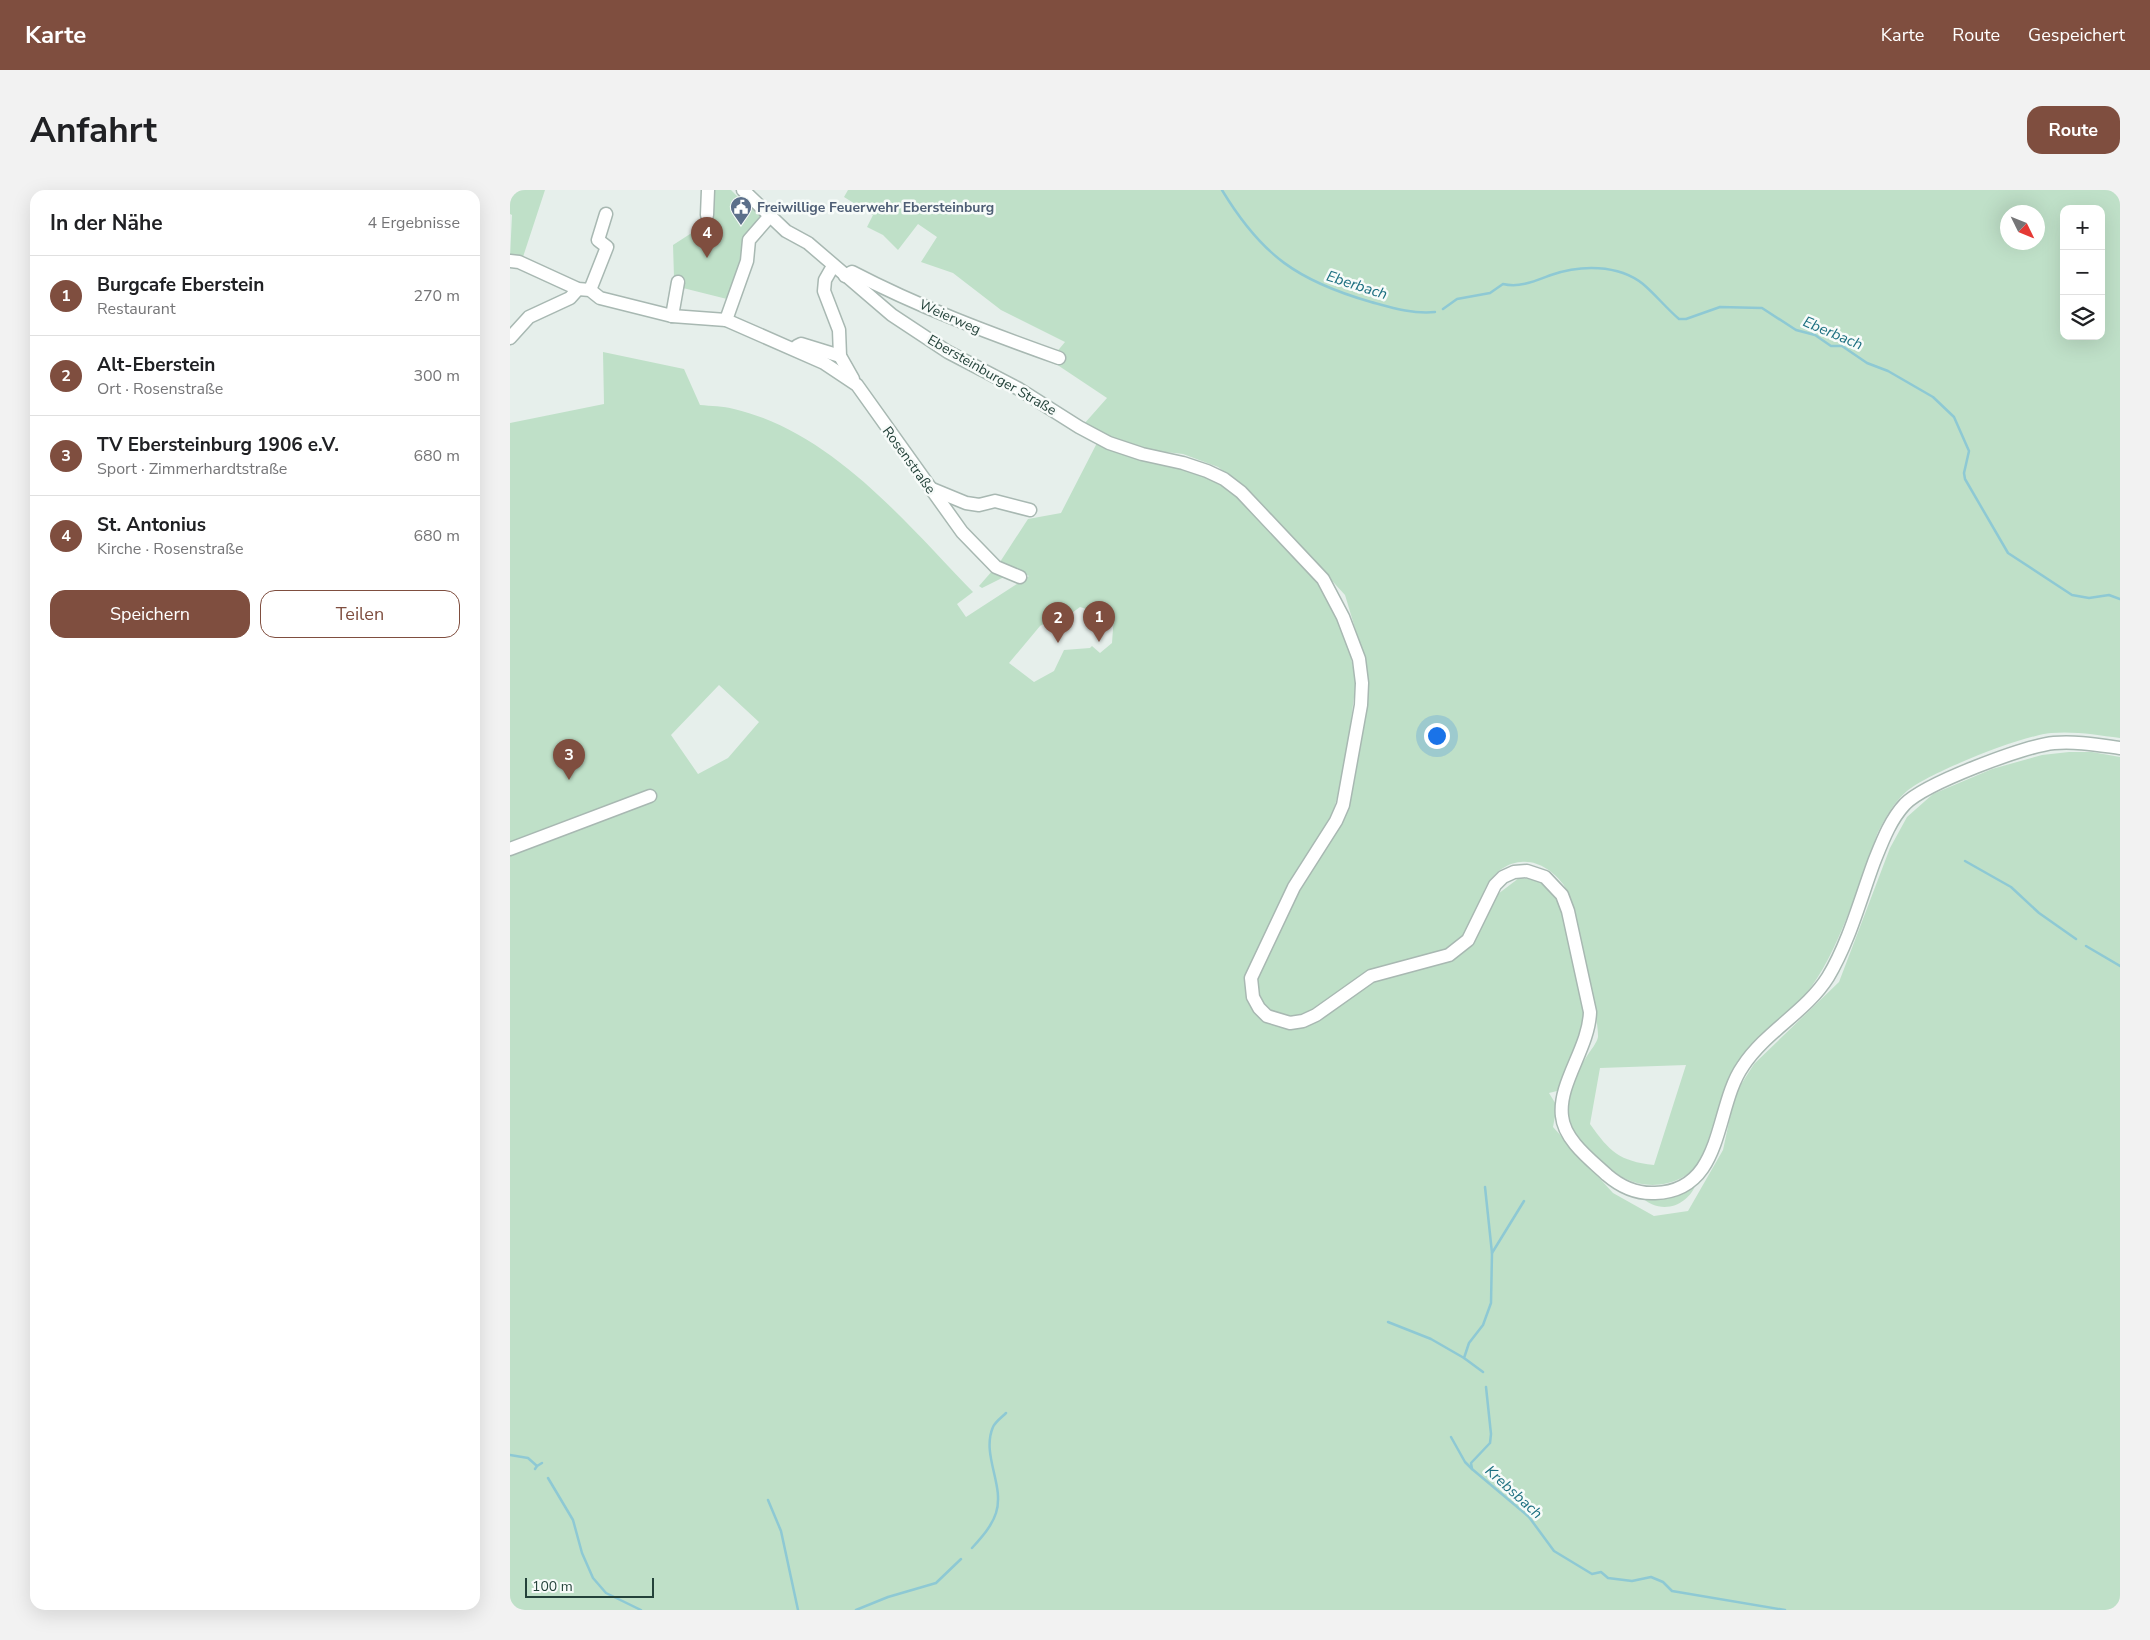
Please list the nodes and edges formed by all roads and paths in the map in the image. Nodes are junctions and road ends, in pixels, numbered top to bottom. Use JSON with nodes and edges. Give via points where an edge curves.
{"nodes":[{"id":1,"x":708,"y":190,"type":"edge"},
{"id":2,"x":749,"y":192,"type":"edge"},
{"id":3,"x":606,"y":214,"type":"dead end"},
{"id":4,"x":707,"y":214,"type":"dead end"},
{"id":5,"x":769,"y":217,"type":"junction"},
{"id":6,"x":510,"y":261,"type":"edge"},
{"id":7,"x":833,"y":266,"type":"junction"},
{"id":8,"x":845,"y":276,"type":"junction"},
{"id":9,"x":678,"y":282,"type":"dead end"},
{"id":10,"x":584,"y":290,"type":"junction"},
{"id":11,"x":672,"y":316,"type":"junction"},
{"id":12,"x":726,"y":320,"type":"junction"},
{"id":13,"x":510,"y":338,"type":"edge"},
{"id":14,"x":794,"y":348,"type":"junction"},
{"id":15,"x":840,"y":356,"type":"junction"},
{"id":16,"x":1059,"y":358,"type":"dead end"},
{"id":17,"x":857,"y":385,"type":"junction"},
{"id":18,"x":929,"y":487,"type":"junction"},
{"id":19,"x":1030,"y":510,"type":"dead end"},
{"id":20,"x":1020,"y":577,"type":"dead end"},
{"id":21,"x":2120,"y":748,"type":"edge"},
{"id":22,"x":650,"y":796,"type":"dead end"},
{"id":23,"x":510,"y":849,"type":"edge"}],
"edges":[{"from":1,"to":4,"type":"street"},
{"from":2,"to":5,"type":"street","name":"Ebersteinburger Straße"},
{"from":3,"to":10,"type":"street","via":[[598,240],[607,247]]},
{"from":5,"to":7,"type":"street","name":"Ebersteinburger Straße","via":[[808,243]]},
{"from":5,"to":12,"type":"street","via":[[750,240],[747,261]]},
{"from":6,"to":10,"type":"street","name":"Rosenstraße"},
{"from":7,"to":8,"type":"street","name":"Ebersteinburger Straße"},
{"from":7,"to":15,"type":"street","via":[[825,280],[824,291],[839,330]]},
{"from":8,"to":16,"type":"street","name":"Weierweg","via":[[852,272],[993,336]]},
{"from":8,"to":21,"type":"street","name":"Ebersteinburger Straße","via":[[892,314],[956,357],[1019,389],[1079,427],[1109,443],[1216,475],[1241,492],[1323,579],[1359,659],[1361,705],[1343,805],[1294,887],[1255,965],[1251,988],[1259,1008],[1278,1021],[1290,1024],[1303,1021],[1371,976],[1449,955],[1468,940],[1495,884],[1514,872],[1536,872],[1554,884],[1562,895],[1590,1012],[1586,1041],[1563,1104],[1565,1128],[1593,1163],[1616,1183],[1634,1191],[1648,1194],[1673,1190],[1699,1172],[1708,1160],[1742,1066],[1801,1009],[1827,978],[1838,959],[1881,843],[1903,806],[1915,795],[2034,747],[2070,743]]},
{"from":9,"to":11,"type":"street"},
{"from":10,"to":11,"type":"street","name":"Rosenstraße","via":[[600,298]]},
{"from":10,"to":13,"type":"street","via":[[529,317]]},
{"from":11,"to":12,"type":"street","name":"Rosenstraße"},
{"from":12,"to":14,"type":"street","name":"Rosenstraße"},
{"from":14,"to":15,"type":"street","name":"Rosenstraße","via":[[801,344]]},
{"from":14,"to":17,"type":"street","name":"Rosenstraße"},
{"from":15,"to":17,"type":"street"},
{"from":17,"to":18,"type":"street","name":"Rosenstraße"},
{"from":18,"to":19,"type":"street","via":[[966,503],[995,501]]},
{"from":18,"to":20,"type":"street","name":"Rosenstraße","via":[[962,532],[996,567]]},
{"from":22,"to":23,"type":"street"}]}
